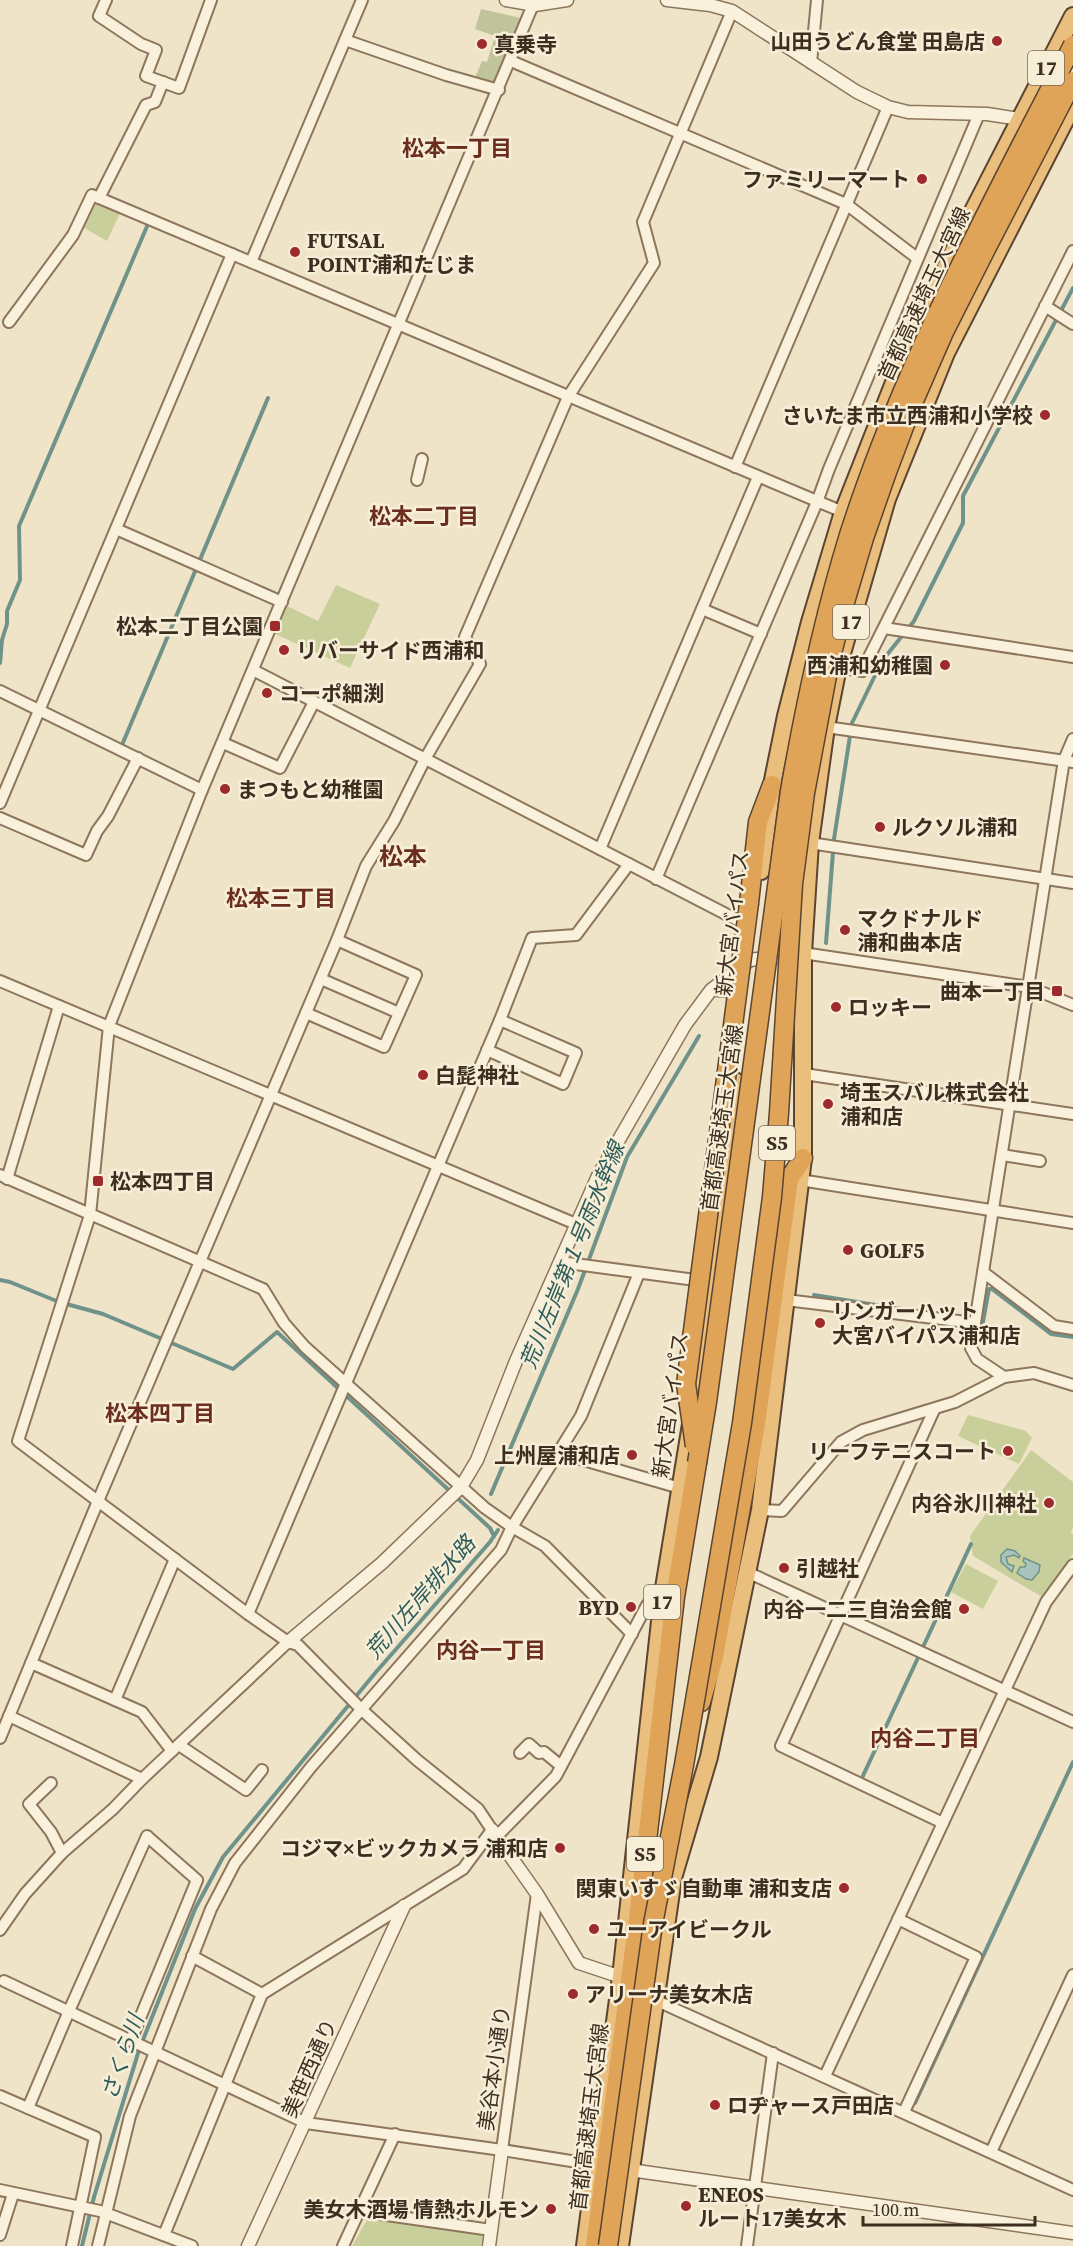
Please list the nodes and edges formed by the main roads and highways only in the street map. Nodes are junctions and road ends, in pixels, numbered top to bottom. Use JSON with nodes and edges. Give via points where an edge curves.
{"nodes":[{"id":1,"x":1073,"y":16,"type":"edge"},
{"id":2,"x":1073,"y":45,"type":"edge"},
{"id":3,"x":1073,"y":81,"type":"edge"},
{"id":4,"x":1073,"y":105,"type":"edge"},
{"id":5,"x":1068,"y":129,"type":"edge"},
{"id":6,"x":772,"y":785,"type":"junction"},
{"id":7,"x":803,"y":1158,"type":"junction"},
{"id":8,"x":697,"y":1463,"type":"junction"},
{"id":9,"x":684,"y":1765,"type":"junction"},
{"id":10,"x":585,"y":2246,"type":"edge"},
{"id":11,"x":595,"y":2246,"type":"edge"},
{"id":12,"x":608,"y":2246,"type":"edge"},
{"id":13,"x":621,"y":2246,"type":"edge"}],
"edges":[{"from":1,"to":6,"type":"highway","name":"新大宮バイパス","number":"17","via":[[910,342],[843,512],[807,633]]},
{"from":2,"to":8,"type":"highway","name":"首都高速埼玉大宮線","number":"S5","bridge":true,"via":[[931,326],[870,477],[831,597],[790,791]]},
{"from":3,"to":9,"type":"highway","name":"首都高速埼玉大宮線","number":"S5","bridge":true,"via":[[981,257],[913,403],[864,538],[829,665],[793,884],[780,1113],[742,1423]]},
{"from":4,"to":5,"type":"highway","number":"17"},
{"from":5,"to":7,"type":"highway","number":"17","via":[[946,353],[887,499],[838,667],[810,843],[803,953]]},
{"from":6,"to":8,"type":"highway","number":"S5","bridge":true,"via":[[758,822],[686,1384]]},
{"from":6,"to":10,"type":"highway","name":"新大宮バイパス","number":"17","via":[[694,1400],[663,1600],[621,1977]]},
{"from":7,"to":9,"type":"highway","number":"17","bridge":true,"via":[[789,1179],[756,1424],[714,1657]]},
{"from":7,"to":13,"type":"highway","number":"17","via":[[760,1510],[709,1757],[674,1878]]},
{"from":8,"to":11,"type":"highway","name":"首都高速埼玉大宮線","number":"S5","via":[[675,1597]]},
{"from":9,"to":12,"type":"highway","name":"首都高速埼玉大宮線","number":"S5","bridge":true,"via":[[653,1924]]}]}
